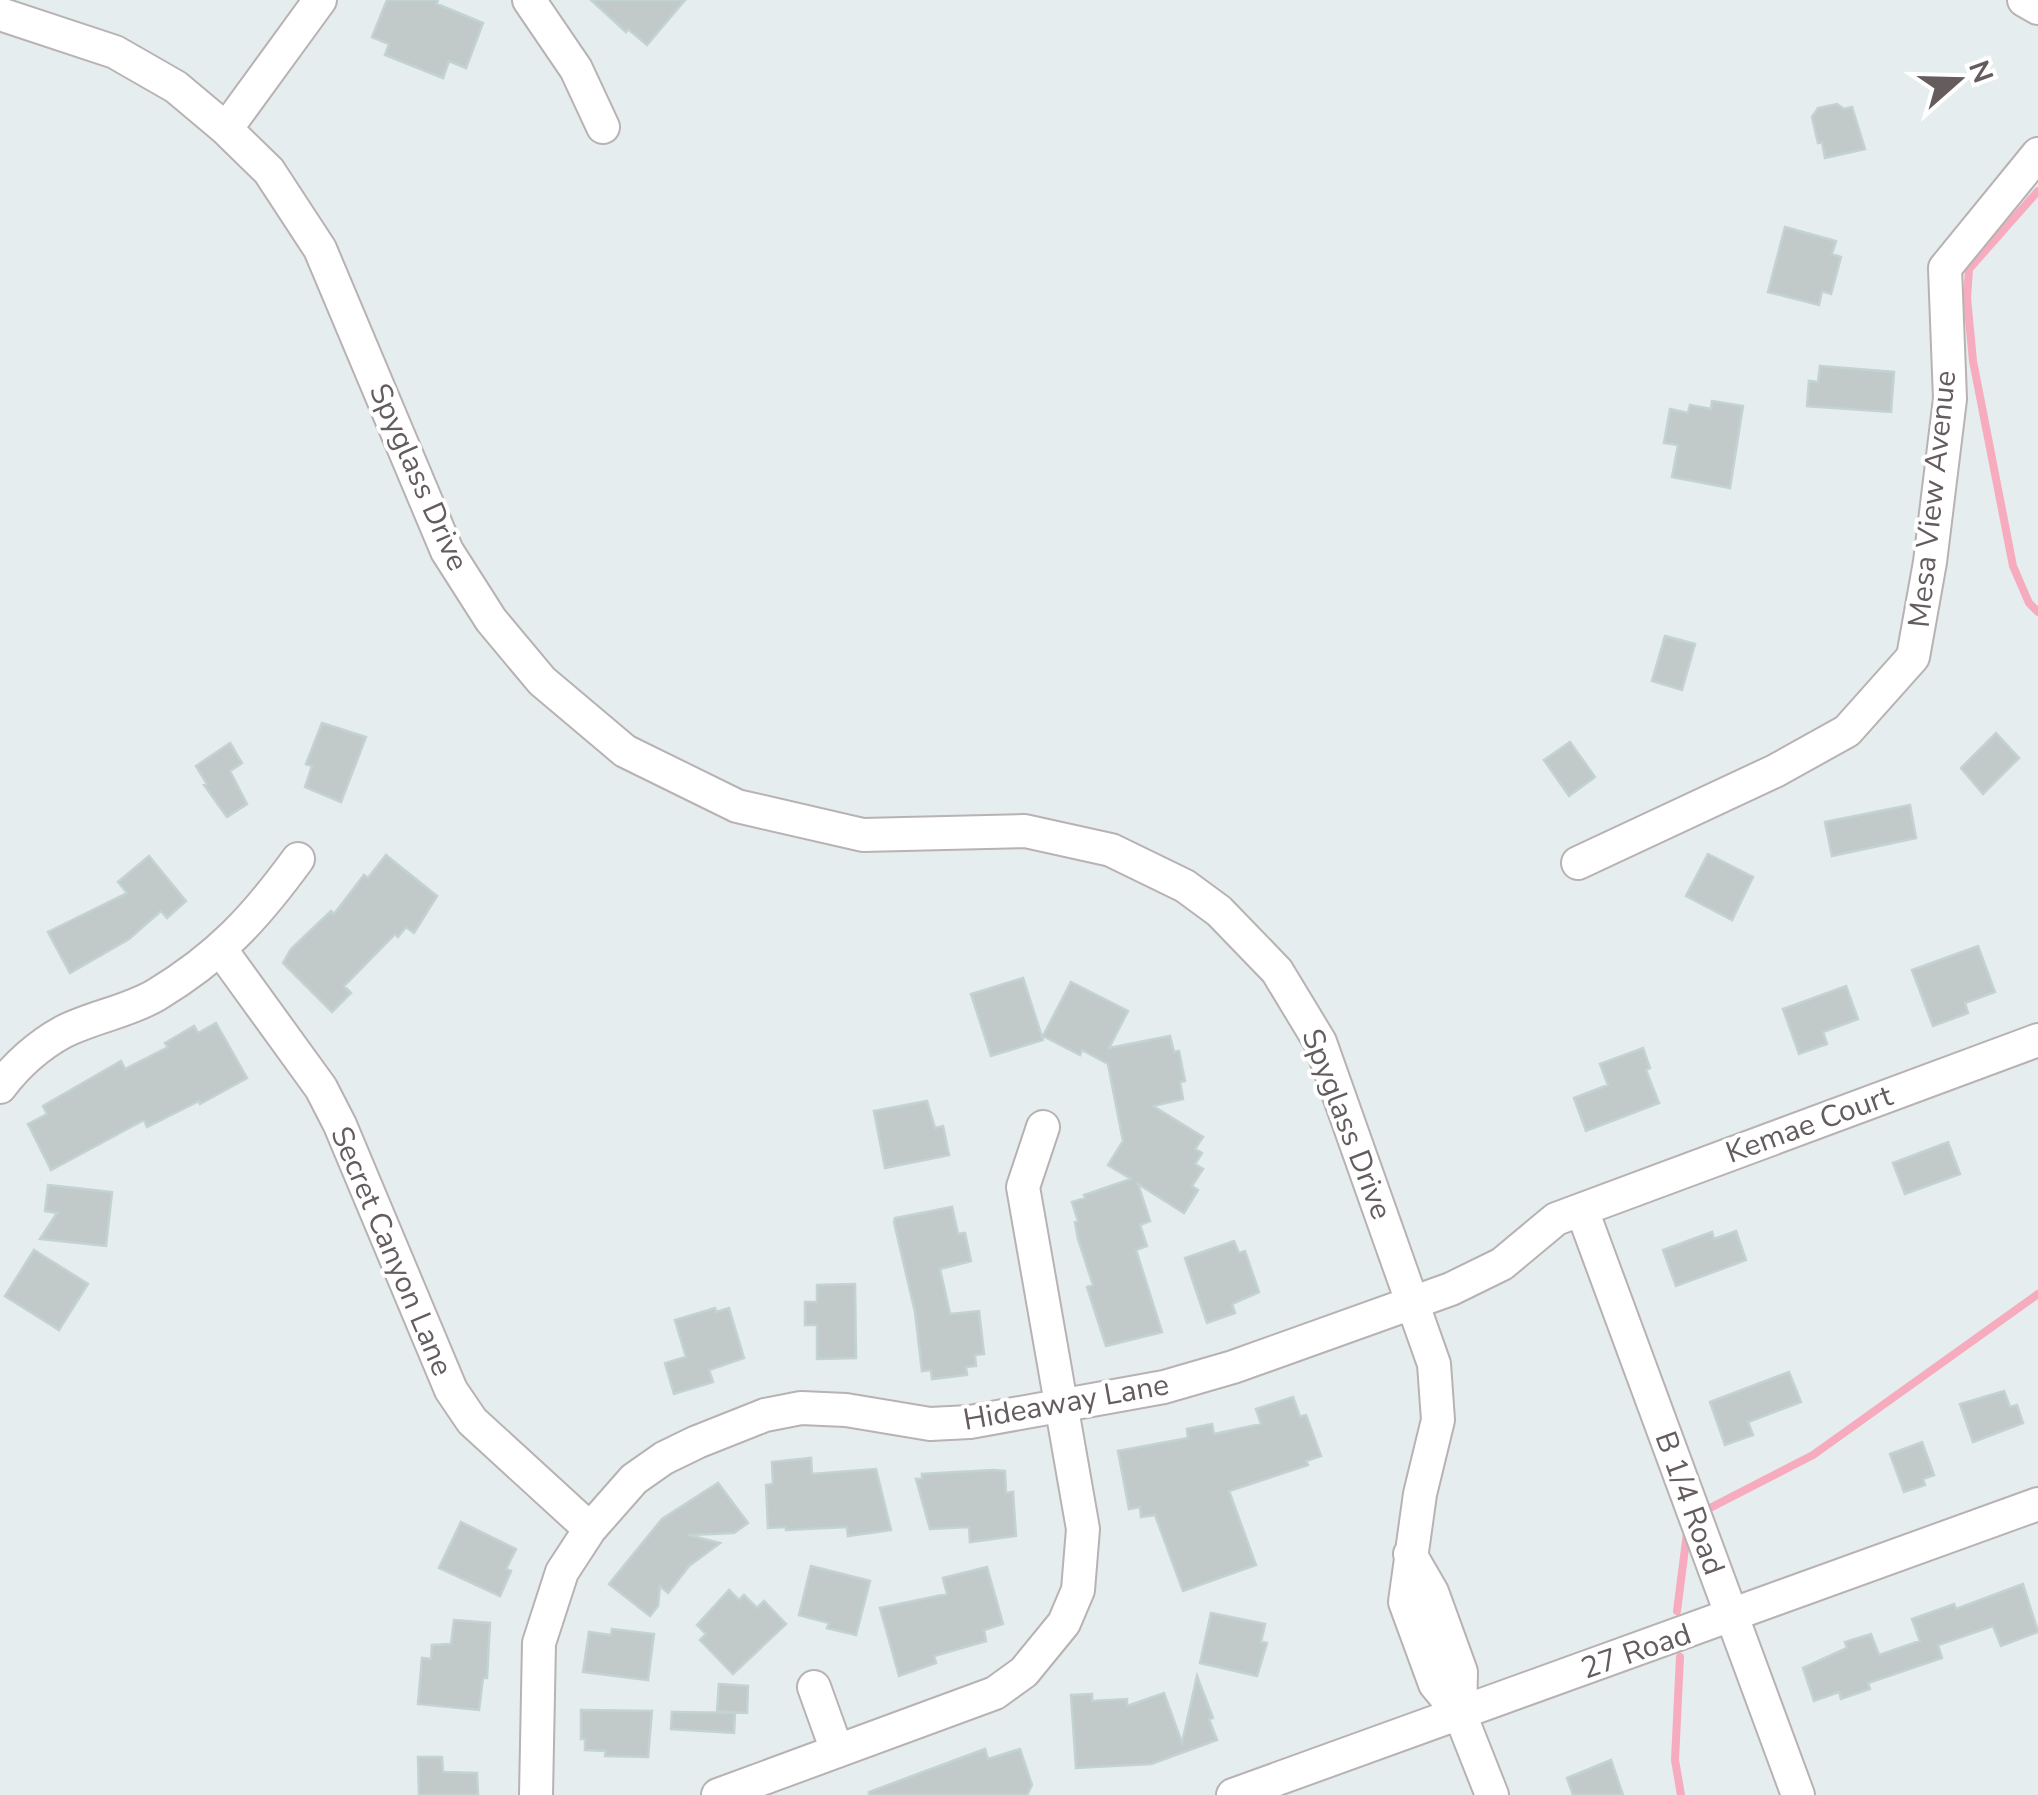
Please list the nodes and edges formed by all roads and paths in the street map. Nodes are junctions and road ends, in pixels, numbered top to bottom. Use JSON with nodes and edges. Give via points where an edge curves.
{"nodes":[{"id":1,"x":320,"y":0,"type":"edge"},
{"id":2,"x":530,"y":0,"type":"edge"},
{"id":3,"x":2024,"y":0,"type":"edge"},
{"id":4,"x":2038,"y":8,"type":"edge"},
{"id":5,"x":0,"y":14,"type":"edge"},
{"id":6,"x":603,"y":126,"type":"dead end"},
{"id":7,"x":226,"y":129,"type":"junction"},
{"id":8,"x":2038,"y":154,"type":"edge"},
{"id":9,"x":298,"y":859,"type":"dead end"},
{"id":10,"x":1578,"y":863,"type":"dead end"},
{"id":11,"x":220,"y":950,"type":"junction"},
{"id":12,"x":2038,"y":1040,"type":"edge"},
{"id":13,"x":0,"y":1088,"type":"edge"},
{"id":14,"x":1043,"y":1127,"type":"dead end"},
{"id":15,"x":1582,"y":1210,"type":"junction"},
{"id":16,"x":1414,"y":1303,"type":"junction"},
{"id":17,"x":1063,"y":1404,"type":"junction"},
{"id":18,"x":2038,"y":1504,"type":"edge"},
{"id":19,"x":590,"y":1529,"type":"junction"},
{"id":20,"x":1732,"y":1618,"type":"junction"},
{"id":21,"x":814,"y":1687,"type":"dead end"},
{"id":22,"x":1460,"y":1714,"type":"junction"},
{"id":23,"x":837,"y":1751,"type":"junction"},
{"id":24,"x":536,"y":1795,"type":"edge"},
{"id":25,"x":718,"y":1795,"type":"edge"},
{"id":26,"x":1233,"y":1795,"type":"edge"},
{"id":27,"x":1492,"y":1795,"type":"edge"},
{"id":28,"x":1798,"y":1795,"type":"edge"}],
"edges":[{"from":1,"to":7,"type":"street"},
{"from":2,"to":6,"type":"street","via":[[576,68]]},
{"from":3,"to":4,"type":"street"},
{"from":5,"to":7,"type":"street","name":"Spyglass Drive","via":[[115,52],[176,87]]},
{"from":7,"to":16,"type":"street","name":"Spyglass Drive","via":[[268,171],[320,249],[447,550],[490,620],[542,681],[625,751],[737,806],[863,835],[1025,831],[1111,850],[1185,886],[1277,971],[1320,1042]]},
{"from":8,"to":10,"type":"street","name":"Mesa View Avenue","via":[[1946,268],[1950,398],[1913,657],[1846,731]]},
{"from":9,"to":11,"type":"street","via":[[258,914]]},
{"from":11,"to":13,"type":"street","via":[[153,997],[63,1032]]},
{"from":11,"to":19,"type":"street","name":"Secret Canyon Lane","via":[[321,1088],[451,1390],[472,1421]]},
{"from":12,"to":15,"type":"street","name":"Kemae Court"},
{"from":14,"to":17,"type":"street","via":[[1022,1187]]},
{"from":15,"to":16,"type":"street","name":"Hideaway Lane","via":[[1556,1219],[1502,1264]]},
{"from":15,"to":20,"type":"street","name":"B 1/4 Road"},
{"from":16,"to":17,"type":"street","name":"Hideaway Lane","via":[[1164,1386]]},
{"from":16,"to":22,"type":"street","name":"Spyglass Drive","via":[[1434,1364],[1438,1420],[1406,1602],[1435,1684]]},
{"from":17,"to":19,"type":"street","name":"Hideaway Lane","via":[[930,1424],[816,1408],[765,1415],[664,1458],[634,1479]]},
{"from":17,"to":23,"type":"street","via":[[1083,1529],[1078,1590],[1064,1624],[1024,1672],[995,1693]]},
{"from":18,"to":20,"type":"street","name":"27 Road"},
{"from":19,"to":24,"type":"street","name":"Hideaway Lane","via":[[562,1572],[539,1644]]},
{"from":20,"to":22,"type":"street","name":"27 Road"},
{"from":20,"to":28,"type":"street","name":"B 1/4 Road"},
{"from":21,"to":23,"type":"street"},
{"from":22,"to":26,"type":"street","name":"27 Road"},
{"from":22,"to":27,"type":"street","name":"Spyglass Drive"},
{"from":23,"to":25,"type":"street"}]}
